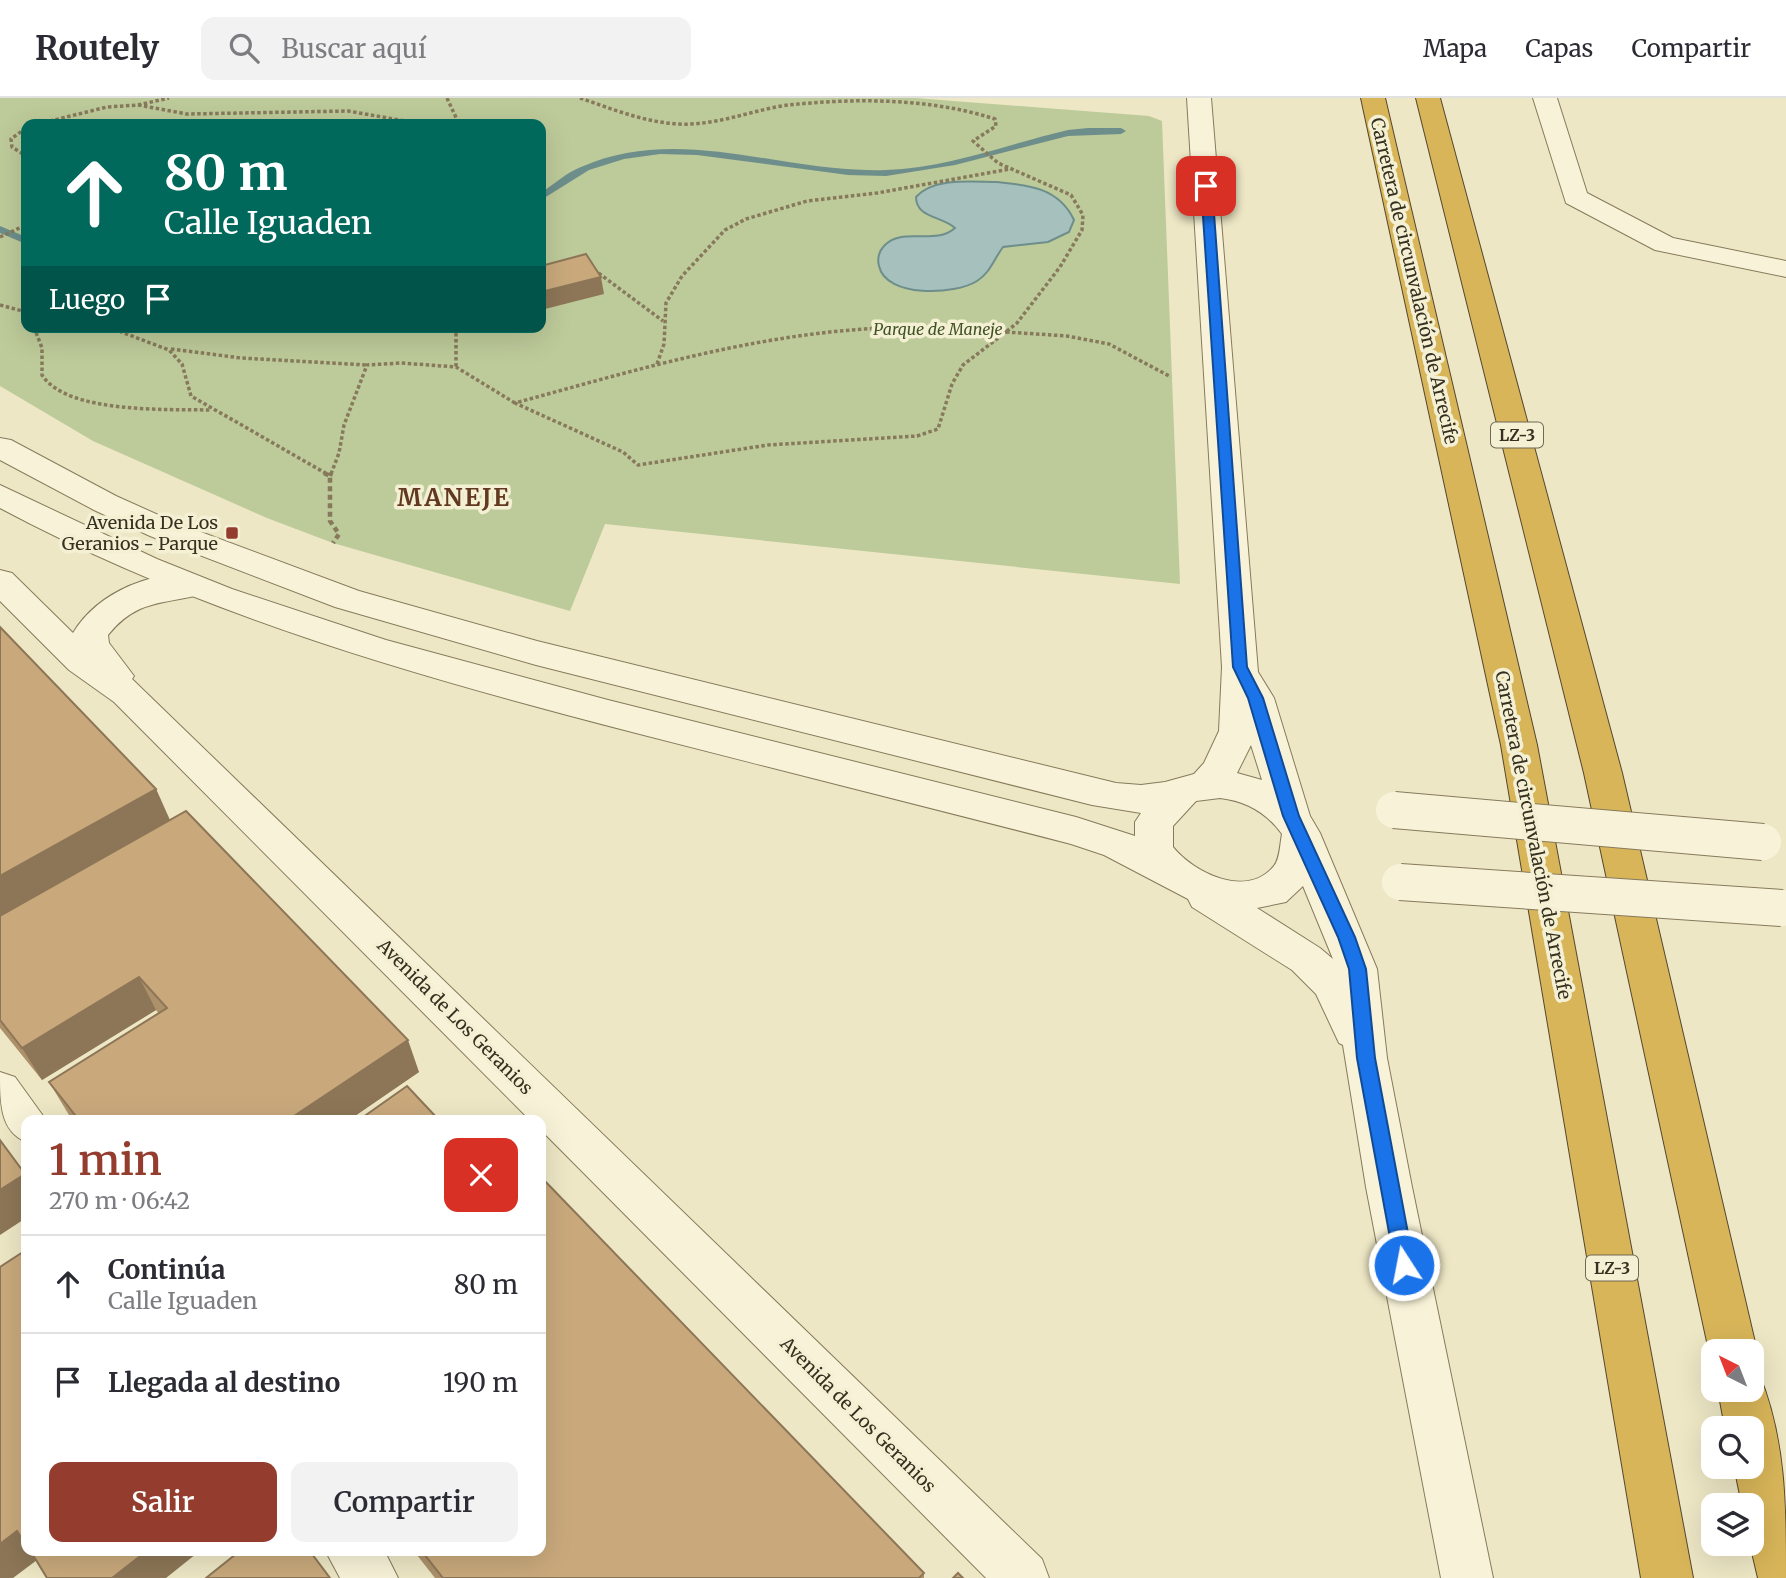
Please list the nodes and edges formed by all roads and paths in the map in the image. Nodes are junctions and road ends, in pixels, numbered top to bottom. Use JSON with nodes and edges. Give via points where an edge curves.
{"nodes":[{"id":1,"x":169,"y":98,"type":"edge"},
{"id":2,"x":447,"y":98,"type":"edge"},
{"id":3,"x":580,"y":98,"type":"edge"},
{"id":4,"x":1190,"y":98,"type":"edge"},
{"id":5,"x":1199,"y":98,"type":"edge"},
{"id":6,"x":1373,"y":98,"type":"edge"},
{"id":7,"x":1428,"y":98,"type":"edge"},
{"id":8,"x":1545,"y":98,"type":"edge"},
{"id":9,"x":138,"y":105,"type":"junction"},
{"id":10,"x":58,"y":119,"type":"edge"},
{"id":11,"x":394,"y":119,"type":"edge"},
{"id":12,"x":455,"y":119,"type":"edge"},
{"id":13,"x":21,"y":130,"type":"edge"},
{"id":14,"x":21,"y":153,"type":"edge"},
{"id":15,"x":1011,"y":169,"type":"junction"},
{"id":16,"x":21,"y":227,"type":"edge"},
{"id":17,"x":0,"y":237,"type":"edge"},
{"id":18,"x":582,"y":263,"type":"edge"},
{"id":19,"x":1786,"y":269,"type":"edge"},
{"id":20,"x":0,"y":304,"type":"edge"},
{"id":21,"x":21,"y":310,"type":"edge"},
{"id":22,"x":664,"y":322,"type":"junction"},
{"id":23,"x":1008,"y":332,"type":"junction"},
{"id":24,"x":36,"y":333,"type":"edge"},
{"id":25,"x":125,"y":333,"type":"edge"},
{"id":26,"x":456,"y":333,"type":"edge"},
{"id":27,"x":170,"y":349,"type":"junction"},
{"id":28,"x":367,"y":365,"type":"junction"},
{"id":29,"x":657,"y":365,"type":"junction"},
{"id":30,"x":456,"y":368,"type":"junction"},
{"id":31,"x":1171,"y":377,"type":"dead end"},
{"id":32,"x":515,"y":402,"type":"junction"},
{"id":33,"x":213,"y":410,"type":"junction"},
{"id":34,"x":0,"y":447,"type":"edge"},
{"id":35,"x":330,"y":476,"type":"junction"},
{"id":36,"x":0,"y":495,"type":"edge"},
{"id":37,"x":333,"y":543,"type":"dead end"},
{"id":38,"x":0,"y":581,"type":"edge"},
{"id":39,"x":190,"y":586,"type":"junction"},
{"id":40,"x":1240,"y":667,"type":"junction"},
{"id":41,"x":127,"y":693,"type":"junction"},
{"id":42,"x":1193,"y":789,"type":"junction"},
{"id":43,"x":1394,"y":810,"type":"dead end"},
{"id":44,"x":1296,"y":825,"type":"junction"},
{"id":45,"x":1763,"y":842,"type":"dead end"},
{"id":46,"x":1182,"y":880,"type":"junction"},
{"id":47,"x":1400,"y":882,"type":"dead end"},
{"id":48,"x":1782,"y":908,"type":"dead end"},
{"id":49,"x":1366,"y":1058,"type":"junction"},
{"id":50,"x":0,"y":1090,"type":"edge"},
{"id":51,"x":21,"y":1117,"type":"edge"},
{"id":52,"x":1730,"y":1339,"type":"edge"},
{"id":53,"x":1762,"y":1479,"type":"edge"},
{"id":54,"x":356,"y":1556,"type":"edge"},
{"id":55,"x":372,"y":1578,"type":"edge"},
{"id":56,"x":1023,"y":1578,"type":"edge"},
{"id":57,"x":1467,"y":1578,"type":"edge"},
{"id":58,"x":1667,"y":1578,"type":"edge"},
{"id":59,"x":1784,"y":1578,"type":"edge"}],
"edges":[{"from":1,"to":9,"type":"path"},
{"from":2,"to":12,"type":"path"},
{"from":3,"to":15,"type":"path","via":[[631,116],[679,124],[722,120],[787,105],[861,99],[922,104],[995,119],[996,126],[973,141]]},
{"from":4,"to":5,"type":"street"},
{"from":5,"to":40,"type":"street"},
{"from":6,"to":58,"type":"highway","name":"Carretera de circunvalación de Arrecife","number":"LZ-3","via":[[1519,745]]},
{"from":7,"to":52,"type":"highway","number":"LZ-3","via":[[1603,773]]},
{"from":8,"to":19,"type":"street","via":[[1575,197],[1665,244]]},
{"from":9,"to":10,"type":"path"},
{"from":9,"to":11,"type":"path","via":[[187,114],[348,111]]},
{"from":13,"to":14,"type":"path","via":[[11,139],[12,147]]},
{"from":15,"to":22,"type":"path","via":[[807,201],[746,219],[724,230],[682,276],[666,303]]},
{"from":15,"to":23,"type":"path","via":[[1071,195],[1083,215],[1082,230],[1060,267]]},
{"from":16,"to":17,"type":"path"},
{"from":18,"to":22,"type":"path","via":[[596,268]]},
{"from":20,"to":21,"type":"path"},
{"from":22,"to":29,"type":"path","via":[[664,344]]},
{"from":23,"to":29,"type":"path","via":[[907,327],[843,330],[741,345]]},
{"from":23,"to":31,"type":"path","via":[[1122,348]]},
{"from":23,"to":32,"type":"path","via":[[963,365],[938,429],[924,436],[701,450],[638,464],[622,452]]},
{"from":24,"to":33,"type":"path","via":[[42,349],[40,370],[54,388],[106,404]]},
{"from":25,"to":27,"type":"path"},
{"from":26,"to":30,"type":"path"},
{"from":27,"to":28,"type":"path"},
{"from":27,"to":33,"type":"path","via":[[182,364],[191,396]]},
{"from":28,"to":30,"type":"path"},
{"from":28,"to":35,"type":"path"},
{"from":29,"to":32,"type":"path"},
{"from":30,"to":32,"type":"path"},
{"from":33,"to":35,"type":"path"},
{"from":34,"to":42,"type":"street","via":[[105,503],[227,556],[422,622],[1092,791],[1139,799]]},
{"from":35,"to":37,"type":"path","via":[[330,521],[339,534]]},
{"from":36,"to":39,"type":"street"},
{"from":38,"to":41,"type":"street","name":"Avenida de Los Geranios","via":[[81,662]]},
{"from":39,"to":41,"type":"street","via":[[152,589],[123,600],[90,633],[92,645]]},
{"from":39,"to":46,"type":"street","via":[[422,664],[1076,831],[1118,845]]},
{"from":40,"to":42,"type":"street","via":[[1238,733],[1221,771]]},
{"from":40,"to":44,"type":"street","via":[[1255,698]]},
{"from":41,"to":56,"type":"street","name":"Avenida de Los Geranios"},
{"from":42,"to":44,"type":"street","via":[[1229,786],[1253,791],[1274,801]]},
{"from":42,"to":46,"type":"street","via":[[1165,804],[1155,819],[1152,837],[1156,855]]},
{"from":43,"to":45,"type":"street","bridge":true},
{"from":44,"to":46,"type":"street","via":[[1303,851],[1297,868],[1285,882],[1266,892],[1219,896]]},
{"from":44,"to":49,"type":"street","via":[[1357,969]]},
{"from":46,"to":49,"type":"street","via":[[1306,959],[1332,984]]},
{"from":47,"to":48,"type":"street","bridge":true},
{"from":49,"to":57,"type":"street"},
{"from":50,"to":51,"type":"street"},
{"from":53,"to":59,"type":"highway"},
{"from":54,"to":55,"type":"street"}]}
